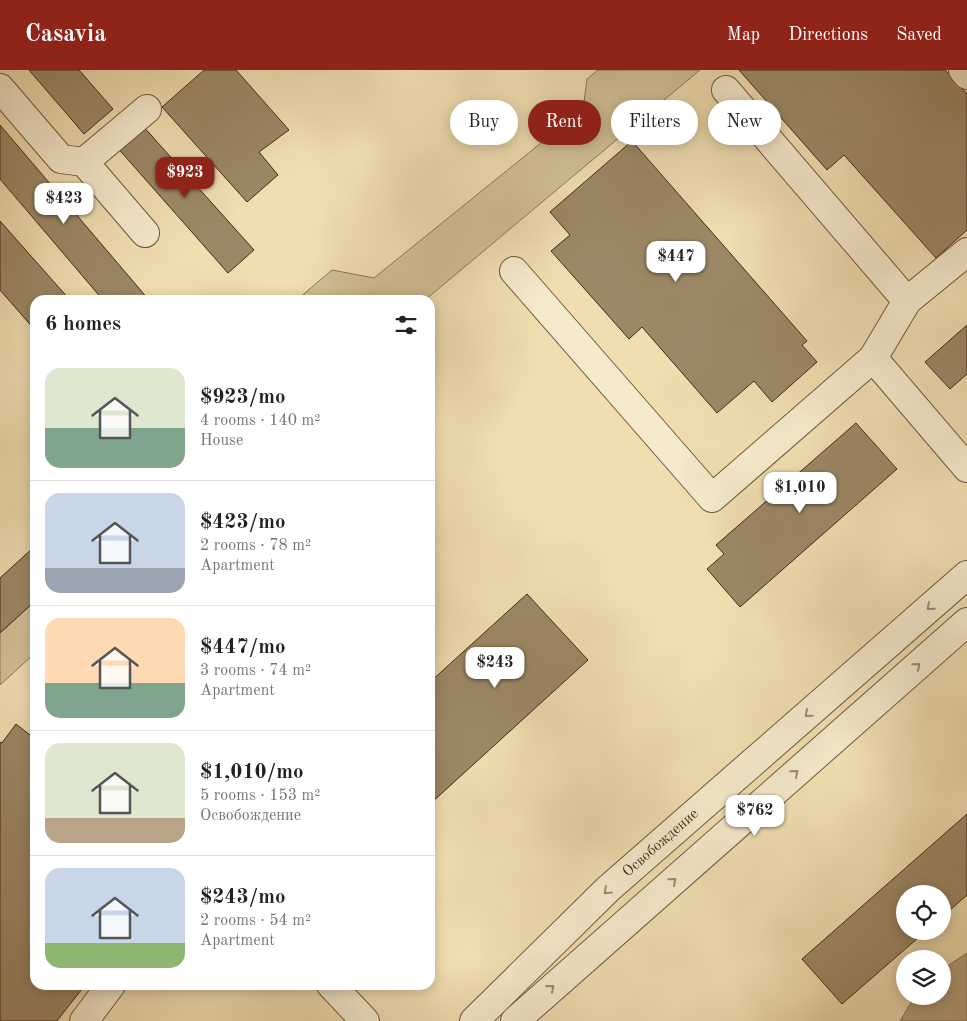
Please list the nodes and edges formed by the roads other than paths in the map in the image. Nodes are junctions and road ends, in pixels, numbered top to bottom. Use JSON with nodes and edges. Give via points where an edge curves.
{"nodes":[{"id":1,"x":963,"y":70,"type":"edge"},
{"id":2,"x":967,"y":74,"type":"edge"},
{"id":3,"x":0,"y":88,"type":"edge"},
{"id":4,"x":726,"y":90,"type":"dead end"},
{"id":5,"x":147,"y":109,"type":"dead end"},
{"id":6,"x":84,"y":162,"type":"junction"},
{"id":7,"x":145,"y":233,"type":"dead end"},
{"id":8,"x":967,"y":252,"type":"edge"},
{"id":9,"x":514,"y":271,"type":"dead end"},
{"id":10,"x":907,"y":302,"type":"junction"},
{"id":11,"x":873,"y":358,"type":"junction"},
{"id":12,"x":967,"y":468,"type":"edge"},
{"id":13,"x":967,"y":575,"type":"edge"},
{"id":14,"x":967,"y":622,"type":"edge"},
{"id":15,"x":107,"y":990,"type":"edge"},
{"id":16,"x":336,"y":990,"type":"edge"},
{"id":17,"x":84,"y":1021,"type":"edge"},
{"id":18,"x":365,"y":1021,"type":"edge"},
{"id":19,"x":474,"y":1021,"type":"edge"},
{"id":20,"x":515,"y":1021,"type":"edge"}],
"edges":[{"from":1,"to":2,"type":"street"},
{"from":3,"to":6,"type":"street","via":[[61,159]]},
{"from":4,"to":10,"type":"street"},
{"from":5,"to":6,"type":"street"},
{"from":6,"to":7,"type":"street"},
{"from":8,"to":10,"type":"street"},
{"from":9,"to":11,"type":"street","via":[[712,498]]},
{"from":10,"to":11,"type":"street"},
{"from":11,"to":12,"type":"street"},
{"from":13,"to":19,"type":"street","name":"Освобождение","one_way":true,"via":[[608,889]]},
{"from":20,"to":14,"type":"street","one_way":true},
{"from":15,"to":17,"type":"street"},
{"from":16,"to":18,"type":"street"}]}
